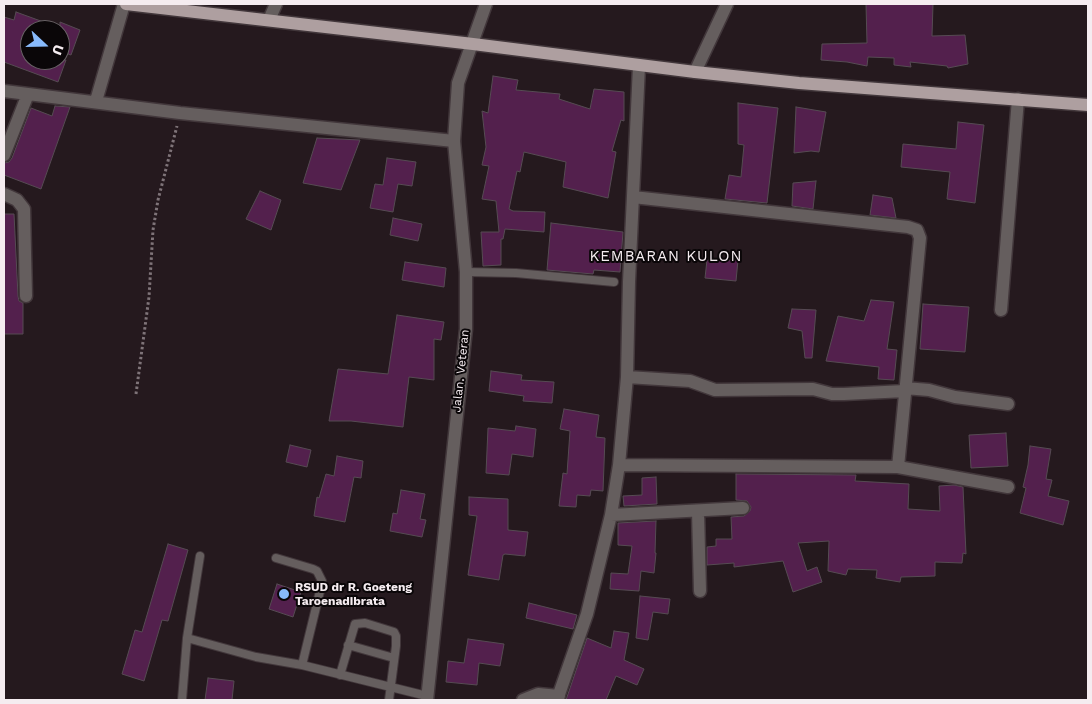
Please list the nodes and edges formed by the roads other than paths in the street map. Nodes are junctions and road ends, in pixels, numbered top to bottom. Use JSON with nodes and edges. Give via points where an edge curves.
{"nodes":[{"id":1,"x":125,"y":4,"type":"edge"},
{"id":2,"x":276,"y":4,"type":"edge"},
{"id":3,"x":486,"y":4,"type":"edge"},
{"id":4,"x":727,"y":4,"type":"edge"},
{"id":5,"x":269,"y":20,"type":"junction"},
{"id":6,"x":473,"y":44,"type":"junction"},
{"id":7,"x":639,"y":66,"type":"junction"},
{"id":8,"x":695,"y":72,"type":"junction"},
{"id":9,"x":4,"y":91,"type":"edge"},
{"id":10,"x":28,"y":94,"type":"junction"},
{"id":11,"x":1018,"y":99,"type":"junction"},
{"id":12,"x":96,"y":101,"type":"junction"},
{"id":13,"x":1088,"y":106,"type":"edge"},
{"id":14,"x":454,"y":141,"type":"junction"},
{"id":15,"x":4,"y":155,"type":"edge"},
{"id":16,"x":4,"y":194,"type":"edge"},
{"id":17,"x":633,"y":196,"type":"junction"},
{"id":18,"x":466,"y":272,"type":"junction"},
{"id":19,"x":614,"y":282,"type":"dead end"},
{"id":20,"x":26,"y":296,"type":"dead end"},
{"id":21,"x":1001,"y":310,"type":"dead end"},
{"id":22,"x":627,"y":377,"type":"junction"},
{"id":23,"x":905,"y":389,"type":"junction"},
{"id":24,"x":1008,"y":404,"type":"dead end"},
{"id":25,"x":619,"y":465,"type":"junction"},
{"id":26,"x":898,"y":467,"type":"junction"},
{"id":27,"x":1008,"y":487,"type":"dead end"},
{"id":28,"x":743,"y":508,"type":"dead end"},
{"id":29,"x":698,"y":511,"type":"junction"},
{"id":30,"x":611,"y":515,"type":"junction"},
{"id":31,"x":200,"y":556,"type":"dead end"},
{"id":32,"x":276,"y":558,"type":"dead end"},
{"id":33,"x":700,"y":591,"type":"dead end"},
{"id":34,"x":187,"y":638,"type":"junction"},
{"id":35,"x":348,"y":645,"type":"junction"},
{"id":36,"x":394,"y":658,"type":"junction"},
{"id":37,"x":302,"y":665,"type":"junction"},
{"id":38,"x":340,"y":675,"type":"junction"},
{"id":39,"x":391,"y":687,"type":"junction"},
{"id":40,"x":427,"y":698,"type":"edge"},
{"id":41,"x":558,"y":698,"type":"edge"},
{"id":42,"x":182,"y":700,"type":"edge"},
{"id":43,"x":390,"y":700,"type":"edge"},
{"id":44,"x":523,"y":700,"type":"edge"}],
"edges":[{"from":1,"to":5,"type":"main road"},
{"from":1,"to":12,"type":"street"},
{"from":2,"to":5,"type":"street"},
{"from":3,"to":6,"type":"street","name":"Jalan. Veteran"},
{"from":4,"to":8,"type":"street"},
{"from":5,"to":6,"type":"main road"},
{"from":6,"to":7,"type":"main road"},
{"from":6,"to":14,"type":"street","name":"Jalan. Veteran","via":[[458,84]]},
{"from":7,"to":8,"type":"main road"},
{"from":7,"to":17,"type":"street"},
{"from":8,"to":11,"type":"main road"},
{"from":9,"to":10,"type":"street"},
{"from":10,"to":12,"type":"street"},
{"from":10,"to":15,"type":"street"},
{"from":11,"to":13,"type":"main road"},
{"from":11,"to":21,"type":"street"},
{"from":12,"to":14,"type":"street","via":[[180,113]]},
{"from":14,"to":18,"type":"street","name":"Jalan. Veteran"},
{"from":16,"to":20,"type":"street","via":[[17,200],[24,209]]},
{"from":17,"to":22,"type":"street"},
{"from":17,"to":23,"type":"street","via":[[917,230],[920,238]]},
{"from":18,"to":19,"type":"lane","via":[[516,272]]},
{"from":18,"to":40,"type":"street","name":"Jalan. Veteran","via":[[466,329]]},
{"from":22,"to":23,"type":"street","via":[[690,381],[715,390],[813,389],[844,394]]},
{"from":22,"to":25,"type":"street"},
{"from":23,"to":24,"type":"street"},
{"from":23,"to":26,"type":"street"},
{"from":25,"to":26,"type":"street"},
{"from":25,"to":30,"type":"street"},
{"from":26,"to":27,"type":"street"},
{"from":28,"to":29,"type":"street"},
{"from":29,"to":30,"type":"street"},
{"from":29,"to":33,"type":"street"},
{"from":30,"to":41,"type":"street","via":[[587,614]]},
{"from":31,"to":34,"type":"lane"},
{"from":32,"to":37,"type":"lane","via":[[317,571],[322,581]]},
{"from":34,"to":37,"type":"lane","via":[[256,657]]},
{"from":34,"to":42,"type":"lane"},
{"from":35,"to":36,"type":"lane"},
{"from":35,"to":36,"type":"lane","via":[[356,624],[365,623],[394,632]]},
{"from":35,"to":38,"type":"lane"},
{"from":36,"to":39,"type":"lane"},
{"from":37,"to":38,"type":"lane"},
{"from":38,"to":39,"type":"lane"},
{"from":39,"to":40,"type":"lane"},
{"from":39,"to":43,"type":"lane"},
{"from":41,"to":44,"type":"street","via":[[538,694]]}]}
